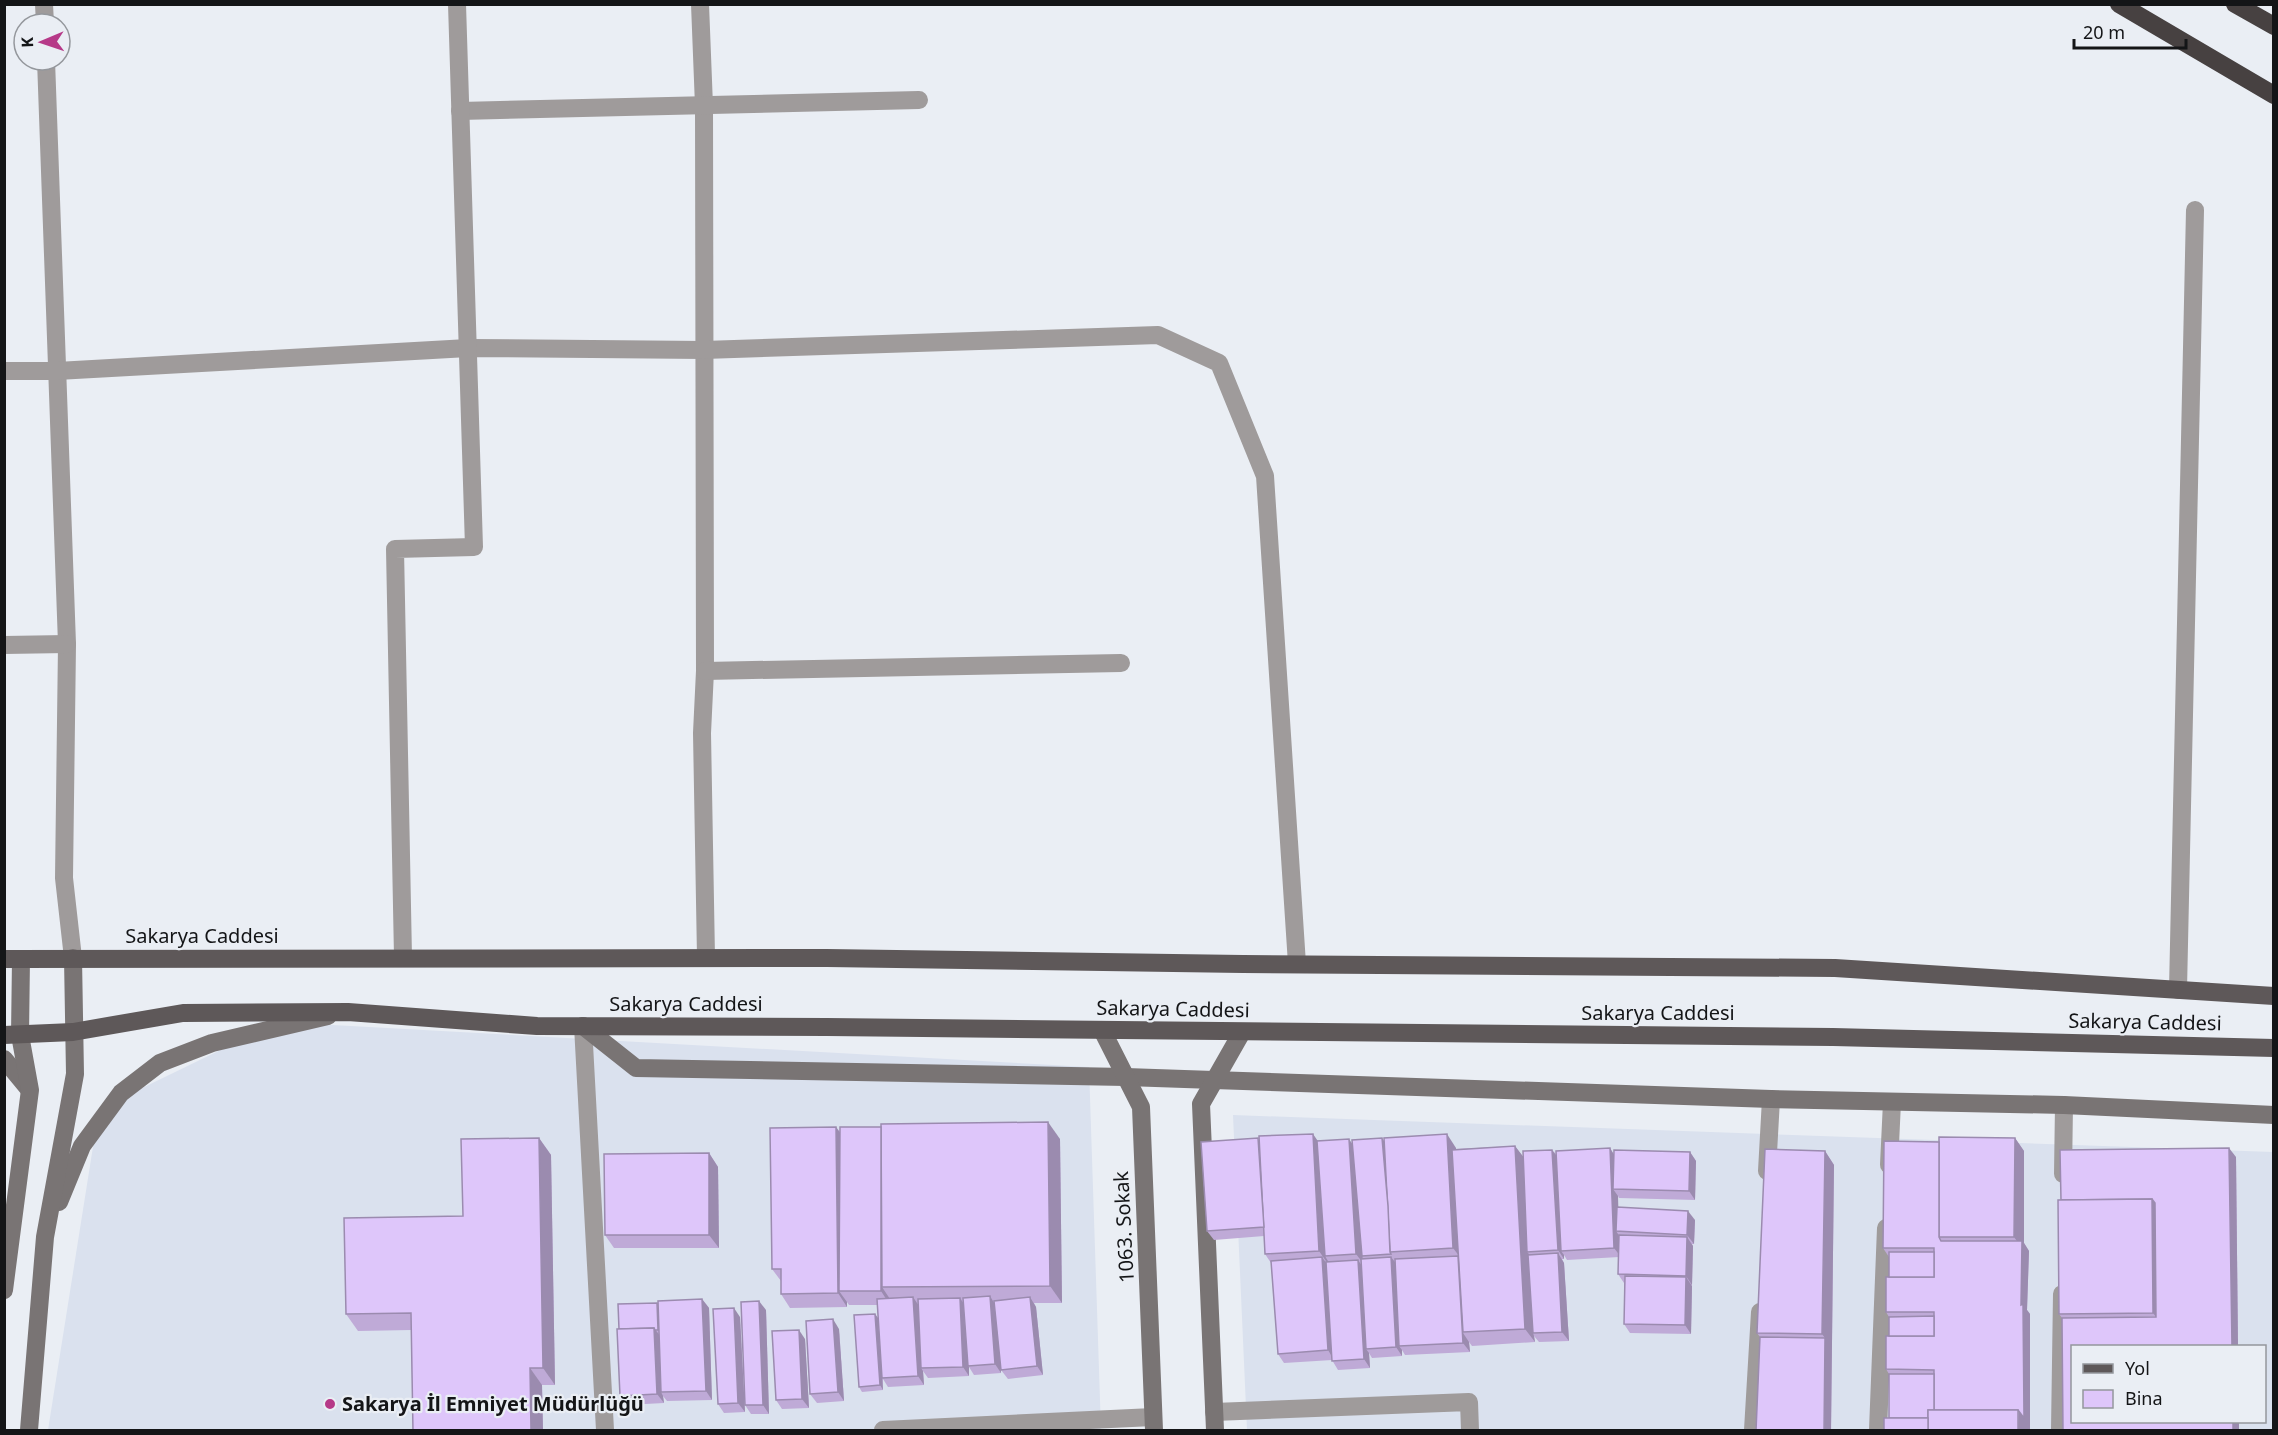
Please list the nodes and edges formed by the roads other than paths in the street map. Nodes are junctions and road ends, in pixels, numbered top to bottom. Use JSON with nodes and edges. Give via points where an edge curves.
{"nodes":[{"id":1,"x":457,"y":4,"type":"edge"},
{"id":2,"x":700,"y":4,"type":"edge"},
{"id":3,"x":2119,"y":4,"type":"edge"},
{"id":4,"x":2235,"y":4,"type":"edge"},
{"id":5,"x":2274,"y":26,"type":"edge"},
{"id":6,"x":46,"y":72,"type":"edge"},
{"id":7,"x":2274,"y":95,"type":"edge"},
{"id":8,"x":919,"y":100,"type":"dead end"},
{"id":9,"x":704,"y":106,"type":"junction"},
{"id":10,"x":460,"y":111,"type":"junction"},
{"id":11,"x":2195,"y":210,"type":"dead end"},
{"id":12,"x":468,"y":348,"type":"junction"},
{"id":13,"x":704,"y":350,"type":"junction"},
{"id":14,"x":4,"y":371,"type":"edge"},
{"id":15,"x":57,"y":371,"type":"junction"},
{"id":16,"x":67,"y":644,"type":"junction"},
{"id":17,"x":4,"y":645,"type":"edge"},
{"id":18,"x":1121,"y":663,"type":"dead end"},
{"id":19,"x":705,"y":671,"type":"junction"},
{"id":20,"x":403,"y":957,"type":"junction"},
{"id":21,"x":706,"y":957,"type":"junction"},
{"id":22,"x":73,"y":958,"type":"junction"},
{"id":23,"x":13,"y":959,"type":"edge"},
{"id":24,"x":1297,"y":964,"type":"junction"},
{"id":25,"x":2178,"y":990,"type":"junction"},
{"id":26,"x":2274,"y":996,"type":"edge"},
{"id":27,"x":348,"y":1012,"type":"junction"},
{"id":28,"x":583,"y":1026,"type":"junction"},
{"id":29,"x":1102,"y":1030,"type":"junction"},
{"id":30,"x":73,"y":1032,"type":"junction"},
{"id":31,"x":1242,"y":1032,"type":"junction"},
{"id":32,"x":12,"y":1035,"type":"edge"},
{"id":33,"x":2274,"y":1048,"type":"edge"},
{"id":34,"x":4,"y":1059,"type":"edge"},
{"id":35,"x":1126,"y":1077,"type":"junction"},
{"id":36,"x":1214,"y":1080,"type":"junction"},
{"id":37,"x":30,"y":1090,"type":"junction"},
{"id":38,"x":1771,"y":1099,"type":"junction"},
{"id":39,"x":1892,"y":1102,"type":"junction"},
{"id":40,"x":2064,"y":1105,"type":"junction"},
{"id":41,"x":2274,"y":1115,"type":"edge"},
{"id":42,"x":1888,"y":1184,"type":"edge"},
{"id":43,"x":2063,"y":1186,"type":"edge"},
{"id":44,"x":1766,"y":1194,"type":"edge"},
{"id":45,"x":1887,"y":1207,"type":"edge"},
{"id":46,"x":45,"y":1238,"type":"junction"},
{"id":47,"x":2062,"y":1279,"type":"edge"},
{"id":48,"x":4,"y":1290,"type":"edge"},
{"id":49,"x":1760,"y":1300,"type":"edge"},
{"id":50,"x":1214,"y":1412,"type":"junction"},
{"id":51,"x":1153,"y":1424,"type":"edge"},
{"id":52,"x":885,"y":1430,"type":"edge"},
{"id":53,"x":29,"y":1431,"type":"edge"},
{"id":54,"x":605,"y":1431,"type":"edge"},
{"id":55,"x":1215,"y":1431,"type":"edge"},
{"id":56,"x":1470,"y":1431,"type":"edge"},
{"id":57,"x":1753,"y":1431,"type":"edge"},
{"id":58,"x":1878,"y":1431,"type":"edge"},
{"id":59,"x":2060,"y":1431,"type":"edge"}],
"edges":[{"from":1,"to":10,"type":"street"},
{"from":2,"to":9,"type":"street"},
{"from":3,"to":7,"type":"highway"},
{"from":4,"to":5,"type":"highway"},
{"from":6,"to":15,"type":"street"},
{"from":8,"to":9,"type":"street"},
{"from":9,"to":10,"type":"street"},
{"from":9,"to":13,"type":"street"},
{"from":10,"to":12,"type":"street"},
{"from":11,"to":25,"type":"street"},
{"from":12,"to":13,"type":"street"},
{"from":12,"to":15,"type":"street"},
{"from":12,"to":20,"type":"street","via":[[474,547],[395,549]]},
{"from":13,"to":19,"type":"street"},
{"from":13,"to":24,"type":"street","via":[[1158,335],[1219,363],[1265,476]]},
{"from":14,"to":15,"type":"street"},
{"from":15,"to":16,"type":"street"},
{"from":16,"to":17,"type":"street"},
{"from":16,"to":22,"type":"street","via":[[64,878]]},
{"from":18,"to":19,"type":"street"},
{"from":19,"to":21,"type":"street","via":[[702,733]]},
{"from":20,"to":21,"type":"main road","name":"Sakarya Caddesi"},
{"from":20,"to":22,"type":"main road","name":"Sakarya Caddesi"},
{"from":21,"to":24,"type":"main road","name":"Sakarya Caddesi"},
{"from":22,"to":23,"type":"main road","name":"Sakarya Caddesi"},
{"from":22,"to":30,"type":"main road"},
{"from":23,"to":32,"type":"main road"},
{"from":24,"to":25,"type":"main road","name":"Sakarya Caddesi","via":[[1835,968]]},
{"from":25,"to":26,"type":"main road","name":"Sakarya Caddesi"},
{"from":27,"to":28,"type":"main road","name":"Sakarya Caddesi"},
{"from":27,"to":30,"type":"main road","name":"Sakarya Caddesi","via":[[183,1013]]},
{"from":27,"to":46,"type":"main road","via":[[212,1043],[160,1063],[121,1093],[82,1146]]},
{"from":28,"to":29,"type":"main road","name":"Sakarya Caddesi"},
{"from":28,"to":35,"type":"main road","via":[[636,1068]]},
{"from":28,"to":54,"type":"street"},
{"from":29,"to":31,"type":"main road","name":"Sakarya Caddesi"},
{"from":29,"to":35,"type":"main road","name":"1063. Sokak"},
{"from":30,"to":32,"type":"main road","name":"Sakarya Caddesi"},
{"from":30,"to":46,"type":"main road","via":[[75,1074]]},
{"from":31,"to":33,"type":"main road","name":"Sakarya Caddesi","via":[[1833,1037]]},
{"from":31,"to":36,"type":"main road"},
{"from":32,"to":37,"type":"main road"},
{"from":34,"to":37,"type":"main road"},
{"from":35,"to":36,"type":"main road"},
{"from":35,"to":51,"type":"main road","name":"1063. Sokak","via":[[1141,1107]]},
{"from":36,"to":38,"type":"main road"},
{"from":36,"to":50,"type":"main road","via":[[1201,1104]]},
{"from":37,"to":48,"type":"main road"},
{"from":38,"to":39,"type":"main road"},
{"from":38,"to":44,"type":"street"},
{"from":39,"to":40,"type":"main road"},
{"from":39,"to":42,"type":"street"},
{"from":40,"to":41,"type":"main road"},
{"from":40,"to":43,"type":"street"},
{"from":45,"to":58,"type":"street"},
{"from":46,"to":53,"type":"main road"},
{"from":47,"to":59,"type":"street"},
{"from":49,"to":57,"type":"street"},
{"from":50,"to":55,"type":"main road"},
{"from":50,"to":56,"type":"street","via":[[1469,1402]]},
{"from":51,"to":52,"type":"street"}]}
